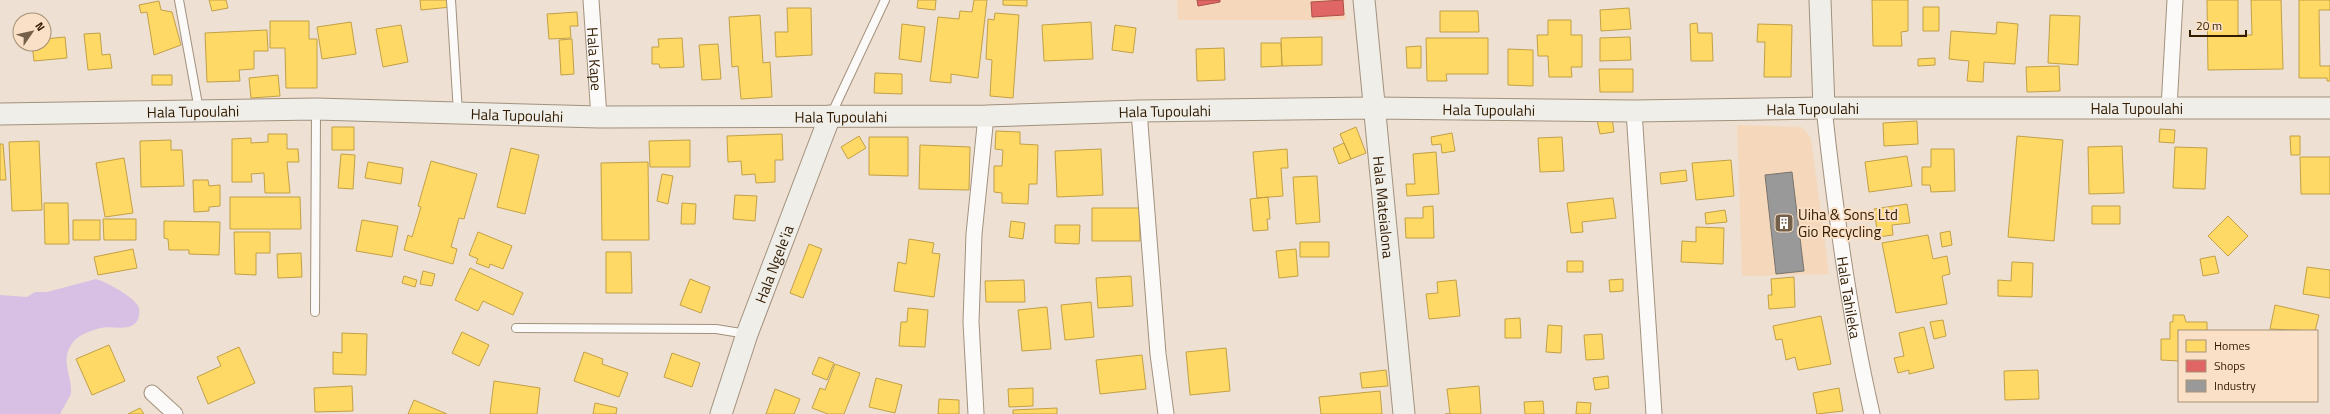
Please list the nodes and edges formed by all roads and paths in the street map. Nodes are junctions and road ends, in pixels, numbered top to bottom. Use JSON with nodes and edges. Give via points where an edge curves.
{"nodes":[{"id":1,"x":179,"y":0,"type":"edge"},
{"id":2,"x":451,"y":0,"type":"edge"},
{"id":3,"x":590,"y":0,"type":"edge"},
{"id":4,"x":885,"y":0,"type":"edge"},
{"id":5,"x":1364,"y":0,"type":"edge"},
{"id":6,"x":1820,"y":0,"type":"edge"},
{"id":7,"x":2175,"y":0,"type":"edge"},
{"id":8,"x":1374,"y":108,"type":"junction"},
{"id":9,"x":1824,"y":108,"type":"junction"},
{"id":10,"x":2169,"y":108,"type":"junction"},
{"id":11,"x":2330,"y":108,"type":"edge"},
{"id":12,"x":316,"y":109,"type":"junction"},
{"id":13,"x":199,"y":110,"type":"junction"},
{"id":14,"x":1139,"y":111,"type":"junction"},
{"id":15,"x":1634,"y":111,"type":"junction"},
{"id":16,"x":0,"y":114,"type":"edge"},
{"id":17,"x":458,"y":114,"type":"junction"},
{"id":18,"x":830,"y":116,"type":"junction"},
{"id":19,"x":986,"y":116,"type":"junction"},
{"id":20,"x":599,"y":118,"type":"junction"},
{"id":21,"x":315,"y":312,"type":"dead end"},
{"id":22,"x":516,"y":328,"type":"dead end"},
{"id":23,"x":747,"y":334,"type":"junction"},
{"id":24,"x":152,"y":393,"type":"dead end"},
{"id":25,"x":175,"y":414,"type":"edge"},
{"id":26,"x":721,"y":414,"type":"edge"},
{"id":27,"x":976,"y":414,"type":"edge"},
{"id":28,"x":1166,"y":414,"type":"edge"},
{"id":29,"x":1404,"y":414,"type":"edge"},
{"id":30,"x":1654,"y":414,"type":"edge"},
{"id":31,"x":1872,"y":414,"type":"edge"}],
"edges":[{"from":1,"to":13,"type":"lane"},
{"from":2,"to":17,"type":"lane"},
{"from":3,"to":20,"type":"street","name":"Hala Kape"},
{"from":4,"to":18,"type":"lane"},
{"from":5,"to":8,"type":"street","name":"Hala Mateialona"},
{"from":6,"to":9,"type":"street"},
{"from":7,"to":10,"type":"street"},
{"from":8,"to":14,"type":"street","name":"Hala Tupoulahi"},
{"from":8,"to":15,"type":"street","name":"Hala Tupoulahi"},
{"from":8,"to":29,"type":"street","name":"Hala Mateialona"},
{"from":9,"to":10,"type":"street","name":"Hala Tupoulahi"},
{"from":9,"to":15,"type":"street","name":"Hala Tupoulahi"},
{"from":9,"to":31,"type":"street","name":"Hala Tahileka","via":[[1844,260]]},
{"from":10,"to":11,"type":"street","name":"Hala Tupoulahi"},
{"from":12,"to":13,"type":"street","name":"Hala Tupoulahi"},
{"from":12,"to":17,"type":"street","name":"Hala Tupoulahi"},
{"from":12,"to":21,"type":"lane"},
{"from":13,"to":16,"type":"street","name":"Hala Tupoulahi"},
{"from":14,"to":19,"type":"street","name":"Hala Tupoulahi"},
{"from":14,"to":28,"type":"street","via":[[1158,354]]},
{"from":15,"to":30,"type":"street"},
{"from":17,"to":20,"type":"street","name":"Hala Tupoulahi"},
{"from":18,"to":19,"type":"street","name":"Hala Tupoulahi"},
{"from":18,"to":20,"type":"street","name":"Hala Tupoulahi"},
{"from":18,"to":23,"type":"street","name":"Hala Ngele'ia"},
{"from":19,"to":27,"type":"street","via":[[974,234],[971,322]]},
{"from":22,"to":23,"type":"lane","via":[[716,329]]},
{"from":23,"to":26,"type":"street","name":"Hala Ngele'ia"},
{"from":24,"to":25,"type":"street"}]}
